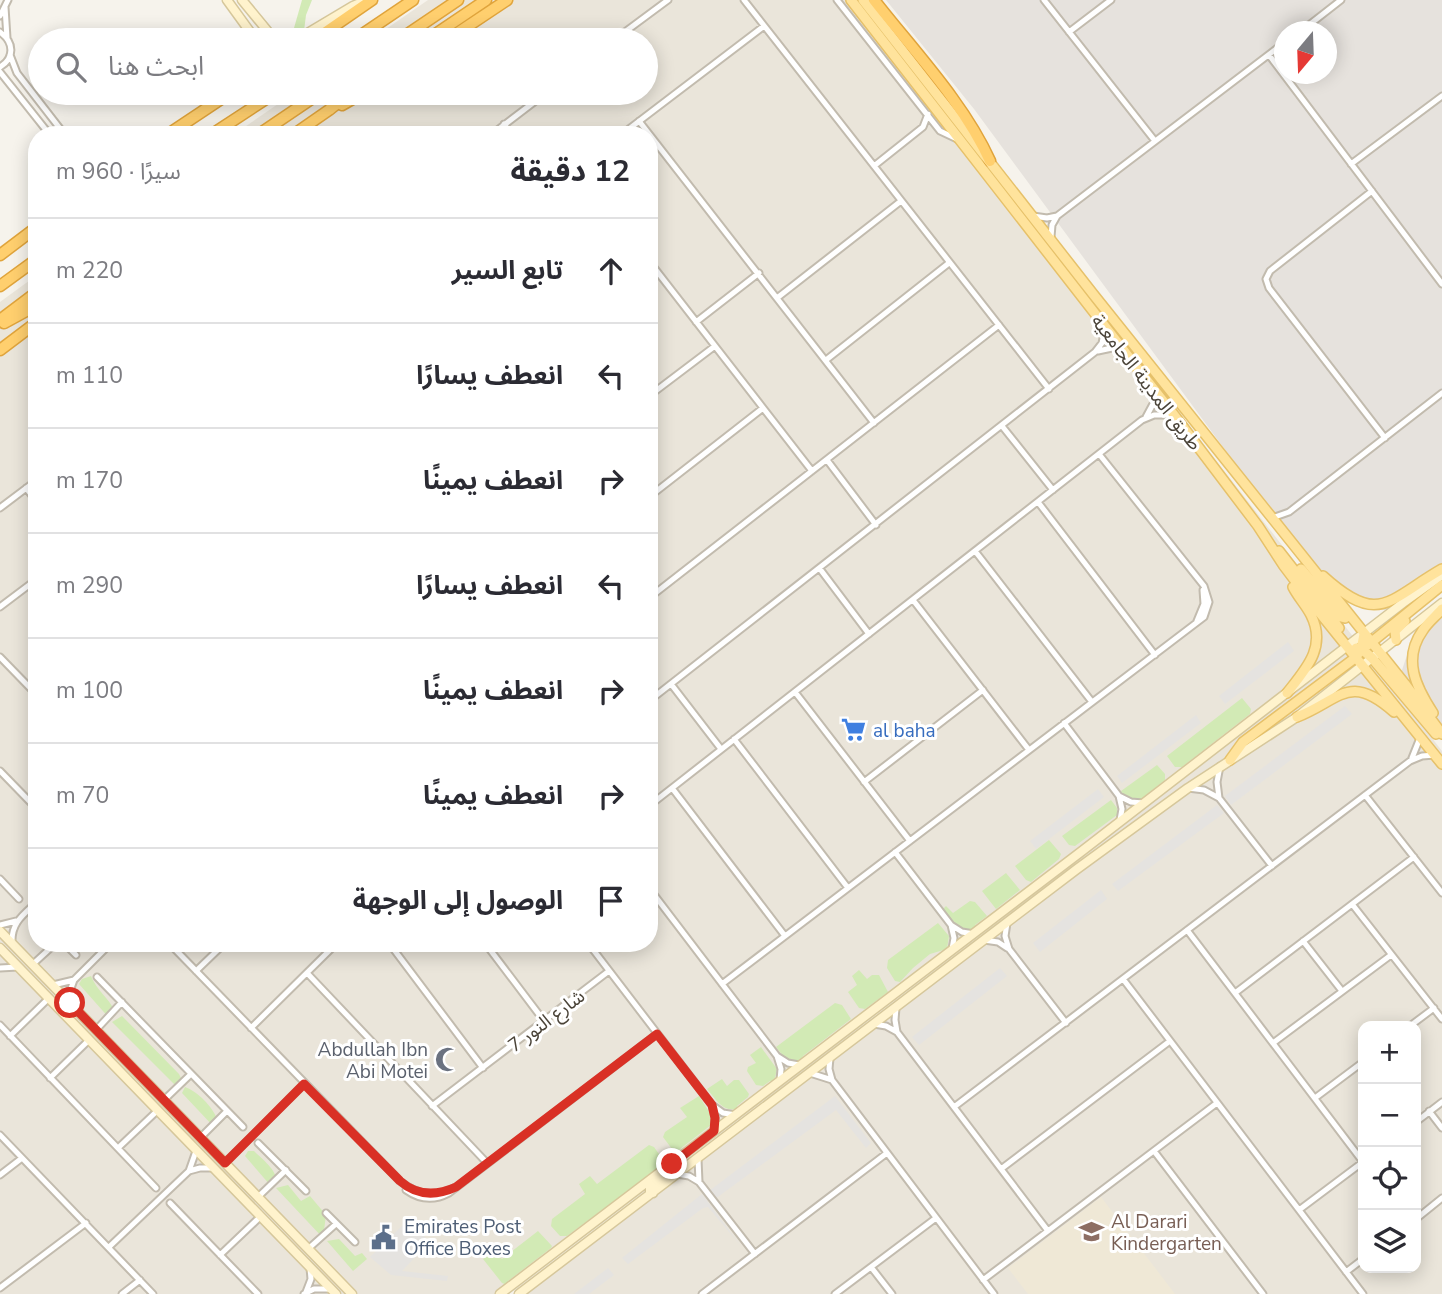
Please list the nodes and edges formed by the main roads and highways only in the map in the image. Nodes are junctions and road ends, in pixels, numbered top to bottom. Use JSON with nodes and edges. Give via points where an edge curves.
{"nodes":[{"id":1,"x":227,"y":0,"type":"edge"},
{"id":2,"x":242,"y":0,"type":"edge"},
{"id":3,"x":369,"y":0,"type":"edge"},
{"id":4,"x":413,"y":0,"type":"edge"},
{"id":5,"x":458,"y":0,"type":"edge"},
{"id":6,"x":486,"y":0,"type":"edge"},
{"id":7,"x":507,"y":0,"type":"edge"},
{"id":8,"x":851,"y":0,"type":"edge"},
{"id":9,"x":863,"y":0,"type":"edge"},
{"id":10,"x":874,"y":0,"type":"edge"},
{"id":11,"x":247,"y":28,"type":"edge"},
{"id":12,"x":264,"y":28,"type":"edge"},
{"id":13,"x":315,"y":28,"type":"edge"},
{"id":14,"x":330,"y":28,"type":"edge"},
{"id":15,"x":372,"y":28,"type":"edge"},
{"id":16,"x":417,"y":28,"type":"edge"},
{"id":17,"x":445,"y":28,"type":"edge"},
{"id":18,"x":465,"y":28,"type":"edge"},
{"id":19,"x":210,"y":105,"type":"edge"},
{"id":20,"x":257,"y":105,"type":"edge"},
{"id":21,"x":302,"y":105,"type":"edge"},
{"id":22,"x":335,"y":105,"type":"edge"},
{"id":23,"x":339,"y":105,"type":"edge"},
{"id":24,"x":329,"y":110,"type":"junction"},
{"id":25,"x":180,"y":126,"type":"edge"},
{"id":26,"x":225,"y":126,"type":"edge"},
{"id":27,"x":271,"y":126,"type":"edge"},
{"id":28,"x":306,"y":126,"type":"edge"},
{"id":29,"x":990,"y":161,"type":"junction"},
{"id":30,"x":28,"y":234,"type":"edge"},
{"id":31,"x":1,"y":254,"type":"edge"},
{"id":32,"x":28,"y":265,"type":"edge"},
{"id":33,"x":0,"y":286,"type":"edge"},
{"id":34,"x":28,"y":300,"type":"edge"},
{"id":35,"x":28,"y":309,"type":"edge"},
{"id":36,"x":0,"y":323,"type":"edge"},
{"id":37,"x":28,"y":329,"type":"edge"},
{"id":38,"x":0,"y":350,"type":"edge"},
{"id":39,"x":1271,"y":546,"type":"junction"},
{"id":40,"x":1283,"y":555,"type":"junction"},
{"id":41,"x":1283,"y":566,"type":"junction"},
{"id":42,"x":1310,"y":567,"type":"junction"},
{"id":43,"x":1442,"y":569,"type":"edge"},
{"id":44,"x":1442,"y":575,"type":"edge"},
{"id":45,"x":1442,"y":585,"type":"edge"},
{"id":46,"x":1442,"y":592,"type":"edge"},
{"id":47,"x":1442,"y":603,"type":"edge"},
{"id":48,"x":1442,"y":609,"type":"edge"},
{"id":49,"x":1348,"y":615,"type":"junction"},
{"id":50,"x":1367,"y":638,"type":"junction"},
{"id":51,"x":1396,"y":640,"type":"junction"},
{"id":52,"x":1361,"y":652,"type":"junction"},
{"id":53,"x":1362,"y":666,"type":"junction"},
{"id":54,"x":1287,"y":693,"type":"junction"},
{"id":55,"x":1297,"y":717,"type":"junction"},
{"id":56,"x":1408,"y":720,"type":"junction"},
{"id":57,"x":1442,"y":726,"type":"edge"},
{"id":58,"x":1442,"y":734,"type":"edge"},
{"id":59,"x":1442,"y":740,"type":"edge"},
{"id":60,"x":1230,"y":760,"type":"junction"},
{"id":61,"x":1442,"y":764,"type":"edge"},
{"id":62,"x":1044,"y":880,"type":"junction"},
{"id":63,"x":1011,"y":920,"type":"junction"},
{"id":64,"x":0,"y":931,"type":"edge"},
{"id":65,"x":0,"y":948,"type":"edge"},
{"id":66,"x":118,"y":1070,"type":"junction"},
{"id":67,"x":151,"y":1087,"type":"junction"},
{"id":68,"x":672,"y":1164,"type":"junction"},
{"id":69,"x":212,"y":1168,"type":"junction"},
{"id":70,"x":239,"y":1178,"type":"junction"},
{"id":71,"x":653,"y":1193,"type":"junction"},
{"id":72,"x":333,"y":1291,"type":"edge"},
{"id":73,"x":527,"y":1291,"type":"edge"},
{"id":74,"x":352,"y":1294,"type":"edge"},
{"id":75,"x":499,"y":1294,"type":"edge"},
{"id":76,"x":519,"y":1294,"type":"edge"}],
"edges":[{"from":1,"to":11,"type":"main road"},
{"from":2,"to":12,"type":"main road"},
{"from":3,"to":13,"type":"main road"},
{"from":3,"to":14,"type":"highway"},
{"from":4,"to":15,"type":"highway"},
{"from":5,"to":16,"type":"highway"},
{"from":6,"to":17,"type":"highway"},
{"from":7,"to":18,"type":"highway"},
{"from":8,"to":39,"type":"main road","name":"طريق المدينة الجامعية"},
{"from":9,"to":29,"type":"main road","name":"طريق المدينة الجامعية"},
{"from":10,"to":29,"type":"highway","via":[[957,107]]},
{"from":19,"to":25,"type":"highway"},
{"from":20,"to":26,"type":"highway"},
{"from":21,"to":27,"type":"highway"},
{"from":22,"to":24,"type":"highway"},
{"from":23,"to":24,"type":"highway"},
{"from":24,"to":28,"type":"highway"},
{"from":29,"to":42,"type":"main road","name":"طريق المدينة الجامعية"},
{"from":30,"to":31,"type":"highway"},
{"from":32,"to":33,"type":"highway"},
{"from":34,"to":36,"type":"highway"},
{"from":35,"to":36,"type":"highway"},
{"from":37,"to":38,"type":"highway"},
{"from":39,"to":40,"type":"main road"},
{"from":39,"to":41,"type":"main road","name":"طريق المدينة الجامعية"},
{"from":40,"to":49,"type":"main road","via":[[1297,564],[1341,617]]},
{"from":40,"to":52,"type":"main road"},
{"from":41,"to":52,"type":"main road","name":"طريق المدينة الجامعية"},
{"from":41,"to":54,"type":"main road","via":[[1312,618],[1317,642],[1308,667]]},
{"from":42,"to":43,"type":"main road","via":[[1344,595],[1374,604],[1395,600]]},
{"from":42,"to":49,"type":"main road","name":"طريق المدينة الجامعية"},
{"from":44,"to":50,"type":"main road"},
{"from":45,"to":50,"type":"main road"},
{"from":46,"to":51,"type":"main road","via":[[1397,628]]},
{"from":47,"to":51,"type":"main road"},
{"from":48,"to":57,"type":"main road","via":[[1417,640],[1412,664],[1418,688]]},
{"from":49,"to":50,"type":"main road","name":"طريق المدينة الجامعية"},
{"from":50,"to":52,"type":"main road"},
{"from":50,"to":52,"type":"main road","name":"طريق المدينة الجامعية"},
{"from":51,"to":52,"type":"main road"},
{"from":52,"to":53,"type":"main road","name":"طريق المدينة الجامعية"},
{"from":52,"to":54,"type":"main road"},
{"from":52,"to":58,"type":"main road","name":"طريق المدينة الجامعية"},
{"from":52,"to":59,"type":"main road"},
{"from":52,"to":60,"type":"main road","via":[[1243,742]]},
{"from":53,"to":55,"type":"main road"},
{"from":53,"to":56,"type":"main road","name":"طريق المدينة الجامعية"},
{"from":54,"to":62,"type":"main road"},
{"from":55,"to":56,"type":"main road","via":[[1351,691],[1379,698]]},
{"from":55,"to":60,"type":"main road"},
{"from":56,"to":61,"type":"main road","name":"طريق المدينة الجامعية"},
{"from":60,"to":63,"type":"main road"},
{"from":62,"to":63,"type":"main road","via":[[1043,888]]},
{"from":62,"to":68,"type":"main road"},
{"from":63,"to":71,"type":"main road"},
{"from":64,"to":67,"type":"main road"},
{"from":65,"to":66,"type":"main road"},
{"from":66,"to":67,"type":"main road","via":[[123,1067]]},
{"from":66,"to":69,"type":"main road"},
{"from":67,"to":70,"type":"main road"},
{"from":68,"to":71,"type":"main road","via":[[650,1188]]},
{"from":68,"to":75,"type":"main road"},
{"from":69,"to":70,"type":"main road","via":[[234,1182]]},
{"from":69,"to":72,"type":"main road"},
{"from":70,"to":74,"type":"main road"},
{"from":71,"to":73,"type":"main road"},
{"from":73,"to":76,"type":"main road"}]}
